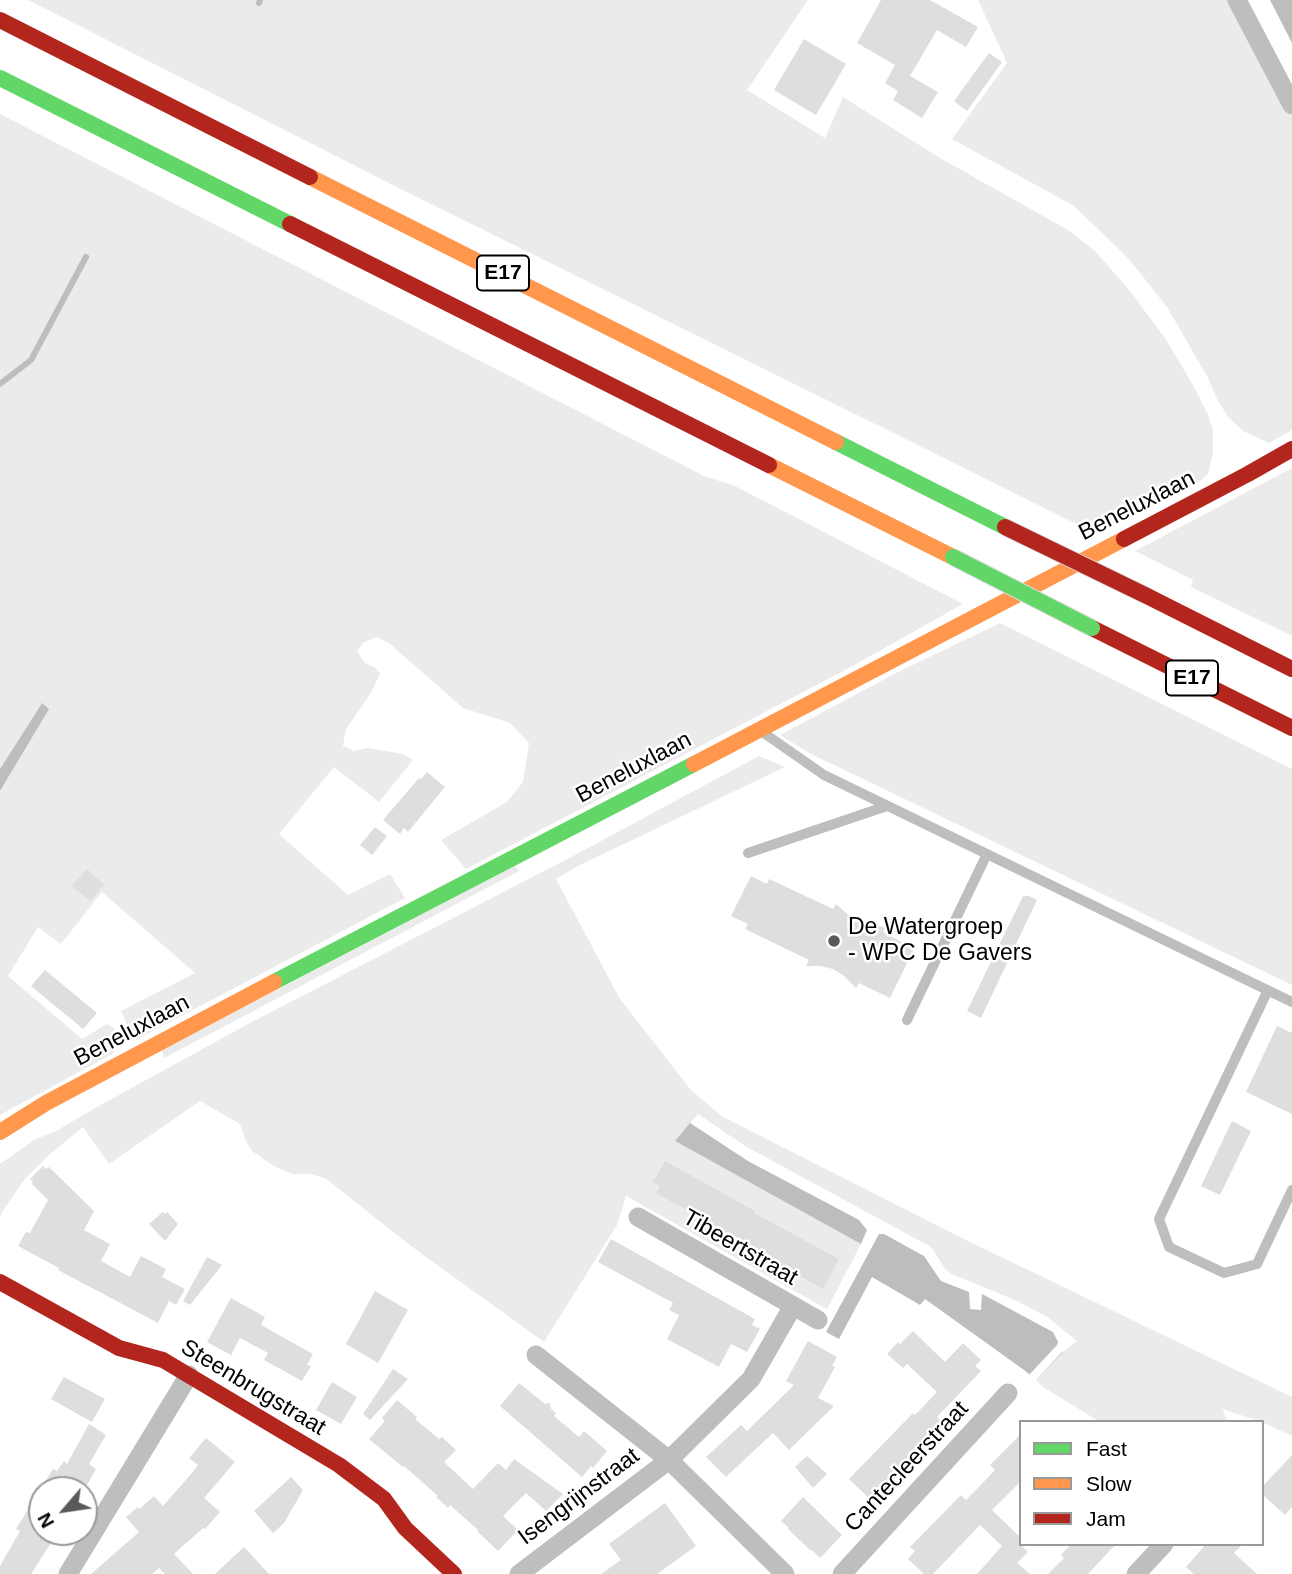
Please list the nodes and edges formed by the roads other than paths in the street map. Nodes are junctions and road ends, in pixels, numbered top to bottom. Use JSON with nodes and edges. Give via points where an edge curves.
{"nodes":[{"id":1,"x":1237,"y":0,"type":"edge"},
{"id":2,"x":0,"y":20,"type":"edge"},
{"id":3,"x":0,"y":78,"type":"edge"},
{"id":4,"x":1292,"y":105,"type":"edge"},
{"id":5,"x":1292,"y":449,"type":"edge"},
{"id":6,"x":1292,"y":669,"type":"edge"},
{"id":7,"x":1292,"y":728,"type":"edge"},
{"id":8,"x":757,"y":729,"type":"junction"},
{"id":9,"x":887,"y":806,"type":"junction"},
{"id":10,"x":748,"y":853,"type":"dead end"},
{"id":11,"x":987,"y":854,"type":"junction"},
{"id":12,"x":1268,"y":990,"type":"junction"},
{"id":13,"x":1292,"y":1002,"type":"edge"},
{"id":14,"x":906,"y":1020,"type":"dead end"},
{"id":15,"x":0,"y":1132,"type":"edge"},
{"id":16,"x":1292,"y":1190,"type":"edge"},
{"id":17,"x":638,"y":1217,"type":"dead end"},
{"id":18,"x":0,"y":1282,"type":"edge"},
{"id":19,"x":793,"y":1306,"type":"junction"},
{"id":20,"x":818,"y":1321,"type":"dead end"},
{"id":21,"x":536,"y":1356,"type":"dead end"},
{"id":22,"x":189,"y":1375,"type":"junction"},
{"id":23,"x":1008,"y":1393,"type":"dead end"},
{"id":24,"x":669,"y":1460,"type":"junction"},
{"id":25,"x":1162,"y":1546,"type":"edge"},
{"id":26,"x":68,"y":1574,"type":"edge"},
{"id":27,"x":454,"y":1574,"type":"edge"},
{"id":28,"x":519,"y":1574,"type":"edge"},
{"id":29,"x":785,"y":1574,"type":"edge"},
{"id":30,"x":842,"y":1574,"type":"edge"},
{"id":31,"x":1136,"y":1574,"type":"edge"}],
"edges":[{"from":1,"to":4,"type":"street"},
{"from":2,"to":6,"type":"main road","number":"E17","bridge":true},
{"from":3,"to":7,"type":"main road","number":"E17","bridge":true},
{"from":5,"to":8,"type":"main road","name":"Beneluxlaan"},
{"from":8,"to":9,"type":"lane","via":[[824,775]]},
{"from":8,"to":15,"type":"main road","name":"Beneluxlaan","via":[[215,1012]]},
{"from":9,"to":10,"type":"lane"},
{"from":9,"to":11,"type":"lane"},
{"from":11,"to":12,"type":"lane"},
{"from":11,"to":14,"type":"lane"},
{"from":12,"to":13,"type":"lane"},
{"from":12,"to":16,"type":"lane","via":[[1159,1219],[1170,1247],[1224,1273],[1257,1264]]},
{"from":17,"to":19,"type":"street","name":"Tibeertstraat"},
{"from":18,"to":22,"type":"main road","name":"Steenbrugstraat","via":[[119,1348],[163,1360]]},
{"from":19,"to":20,"type":"street","name":"Tibeertstraat"},
{"from":19,"to":24,"type":"street","name":"Isengrijnstraat","via":[[751,1379]]},
{"from":21,"to":24,"type":"street","name":"Isengrijnstraat"},
{"from":22,"to":26,"type":"street"},
{"from":22,"to":27,"type":"main road","name":"Steenbrugstraat","via":[[339,1465],[384,1499],[405,1528]]},
{"from":23,"to":30,"type":"street","name":"Cantecleerstraat"},
{"from":24,"to":28,"type":"street","name":"Isengrijnstraat"},
{"from":24,"to":29,"type":"street"},
{"from":25,"to":31,"type":"street"}]}
